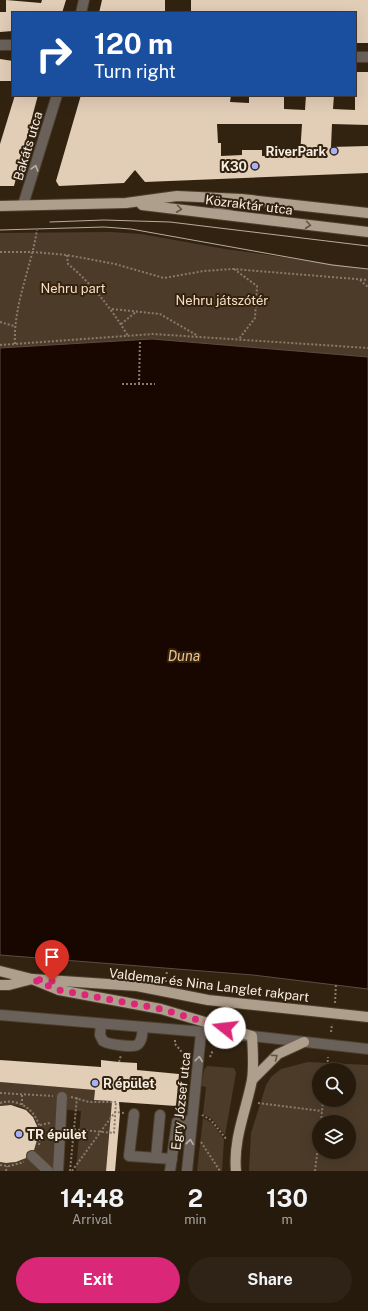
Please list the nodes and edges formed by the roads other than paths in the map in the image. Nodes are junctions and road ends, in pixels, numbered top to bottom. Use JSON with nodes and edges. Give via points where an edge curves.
{"nodes":[{"id":1,"x":84,"y":0,"type":"edge"},
{"id":2,"x":81,"y":12,"type":"edge"},
{"id":3,"x":0,"y":45,"type":"edge"},
{"id":4,"x":12,"y":45,"type":"edge"},
{"id":5,"x":356,"y":57,"type":"edge"},
{"id":6,"x":368,"y":57,"type":"edge"},
{"id":7,"x":57,"y":96,"type":"edge"},
{"id":8,"x":241,"y":199,"type":"junction"},
{"id":9,"x":126,"y":203,"type":"junction"},
{"id":10,"x":23,"y":205,"type":"junction"},
{"id":11,"x":0,"y":206,"type":"edge"},
{"id":12,"x":368,"y":213,"type":"edge"},
{"id":13,"x":238,"y":217,"type":"junction"},
{"id":14,"x":368,"y":232,"type":"edge"},
{"id":15,"x":0,"y":971,"type":"edge"},
{"id":16,"x":32,"y":979,"type":"junction"},
{"id":17,"x":0,"y":985,"type":"edge"},
{"id":18,"x":0,"y":1015,"type":"edge"},
{"id":19,"x":368,"y":1017,"type":"edge"},
{"id":20,"x":101,"y":1024,"type":"junction"},
{"id":21,"x":143,"y":1027,"type":"junction"},
{"id":22,"x":201,"y":1033,"type":"junction"},
{"id":23,"x":252,"y":1036,"type":"junction"},
{"id":24,"x":304,"y":1042,"type":"junction"},
{"id":25,"x":368,"y":1049,"type":"edge"},
{"id":26,"x":252,"y":1080,"type":"junction"},
{"id":27,"x":62,"y":1097,"type":"road end"},
{"id":28,"x":134,"y":1114,"type":"dead end"},
{"id":29,"x":160,"y":1115,"type":"dead end"},
{"id":30,"x":192,"y":1121,"type":"junction"},
{"id":31,"x":32,"y":1156,"type":"road end"},
{"id":32,"x":156,"y":1158,"type":"junction"},
{"id":33,"x":172,"y":1159,"type":"junction"},
{"id":34,"x":48,"y":1171,"type":"edge"},
{"id":35,"x":58,"y":1171,"type":"edge"},
{"id":36,"x":170,"y":1171,"type":"edge"},
{"id":37,"x":187,"y":1171,"type":"edge"},
{"id":38,"x":236,"y":1171,"type":"edge"}],
"edges":[{"from":1,"to":2,"type":"street"},
{"from":3,"to":4,"type":"street"},
{"from":5,"to":6,"type":"street"},
{"from":10,"to":7,"type":"street","name":"Bakáts utca","one_way":true},
{"from":8,"to":9,"type":"main road","name":"Közraktár utca","via":[[177,196]]},
{"from":8,"to":12,"type":"main road","name":"Közraktár utca"},
{"from":8,"to":13,"type":"street","via":[[226,200],[219,206],[223,212]]},
{"from":9,"to":10,"type":"main road","name":"Közraktár utca"},
{"from":9,"to":13,"type":"main road","name":"Közraktár utca","one_way":true},
{"from":10,"to":11,"type":"main road","name":"Közraktár utca"},
{"from":13,"to":14,"type":"main road","name":"Közraktár utca","one_way":true},
{"from":15,"to":16,"type":"main road","name":"Valdemar és Nina Langlet rakpart"},
{"from":16,"to":17,"type":"main road"},
{"from":16,"to":19,"type":"main road","name":"Valdemar és Nina Langlet rakpart","via":[[138,986],[208,1000]]},
{"from":16,"to":23,"type":"main road","via":[[59,990],[161,1009]]},
{"from":18,"to":20,"type":"street"},
{"from":20,"to":21,"type":"street"},
{"from":20,"to":21,"type":"street","via":[[100,1035],[103,1041],[131,1046],[137,1045],[140,1041]]},
{"from":21,"to":22,"type":"street"},
{"from":22,"to":23,"type":"street"},
{"from":30,"to":22,"type":"street","name":"Egry József utca","one_way":true},
{"from":23,"to":24,"type":"street"},
{"from":23,"to":26,"type":"main road"},
{"from":24,"to":25,"type":"street"},
{"from":26,"to":24,"type":"main road","one_way":true,"via":[[278,1054]]},
{"from":26,"to":38,"type":"main road","via":[[238,1136]]},
{"from":27,"to":35,"type":"street"},
{"from":28,"to":32,"type":"street","via":[[129,1156]]},
{"from":29,"to":32,"type":"street"},
{"from":30,"to":33,"type":"street","via":[[177,1122]]},
{"from":37,"to":30,"type":"street","name":"Egry József utca","one_way":true},
{"from":31,"to":34,"type":"street"},
{"from":32,"to":33,"type":"street"},
{"from":33,"to":36,"type":"street"}]}
